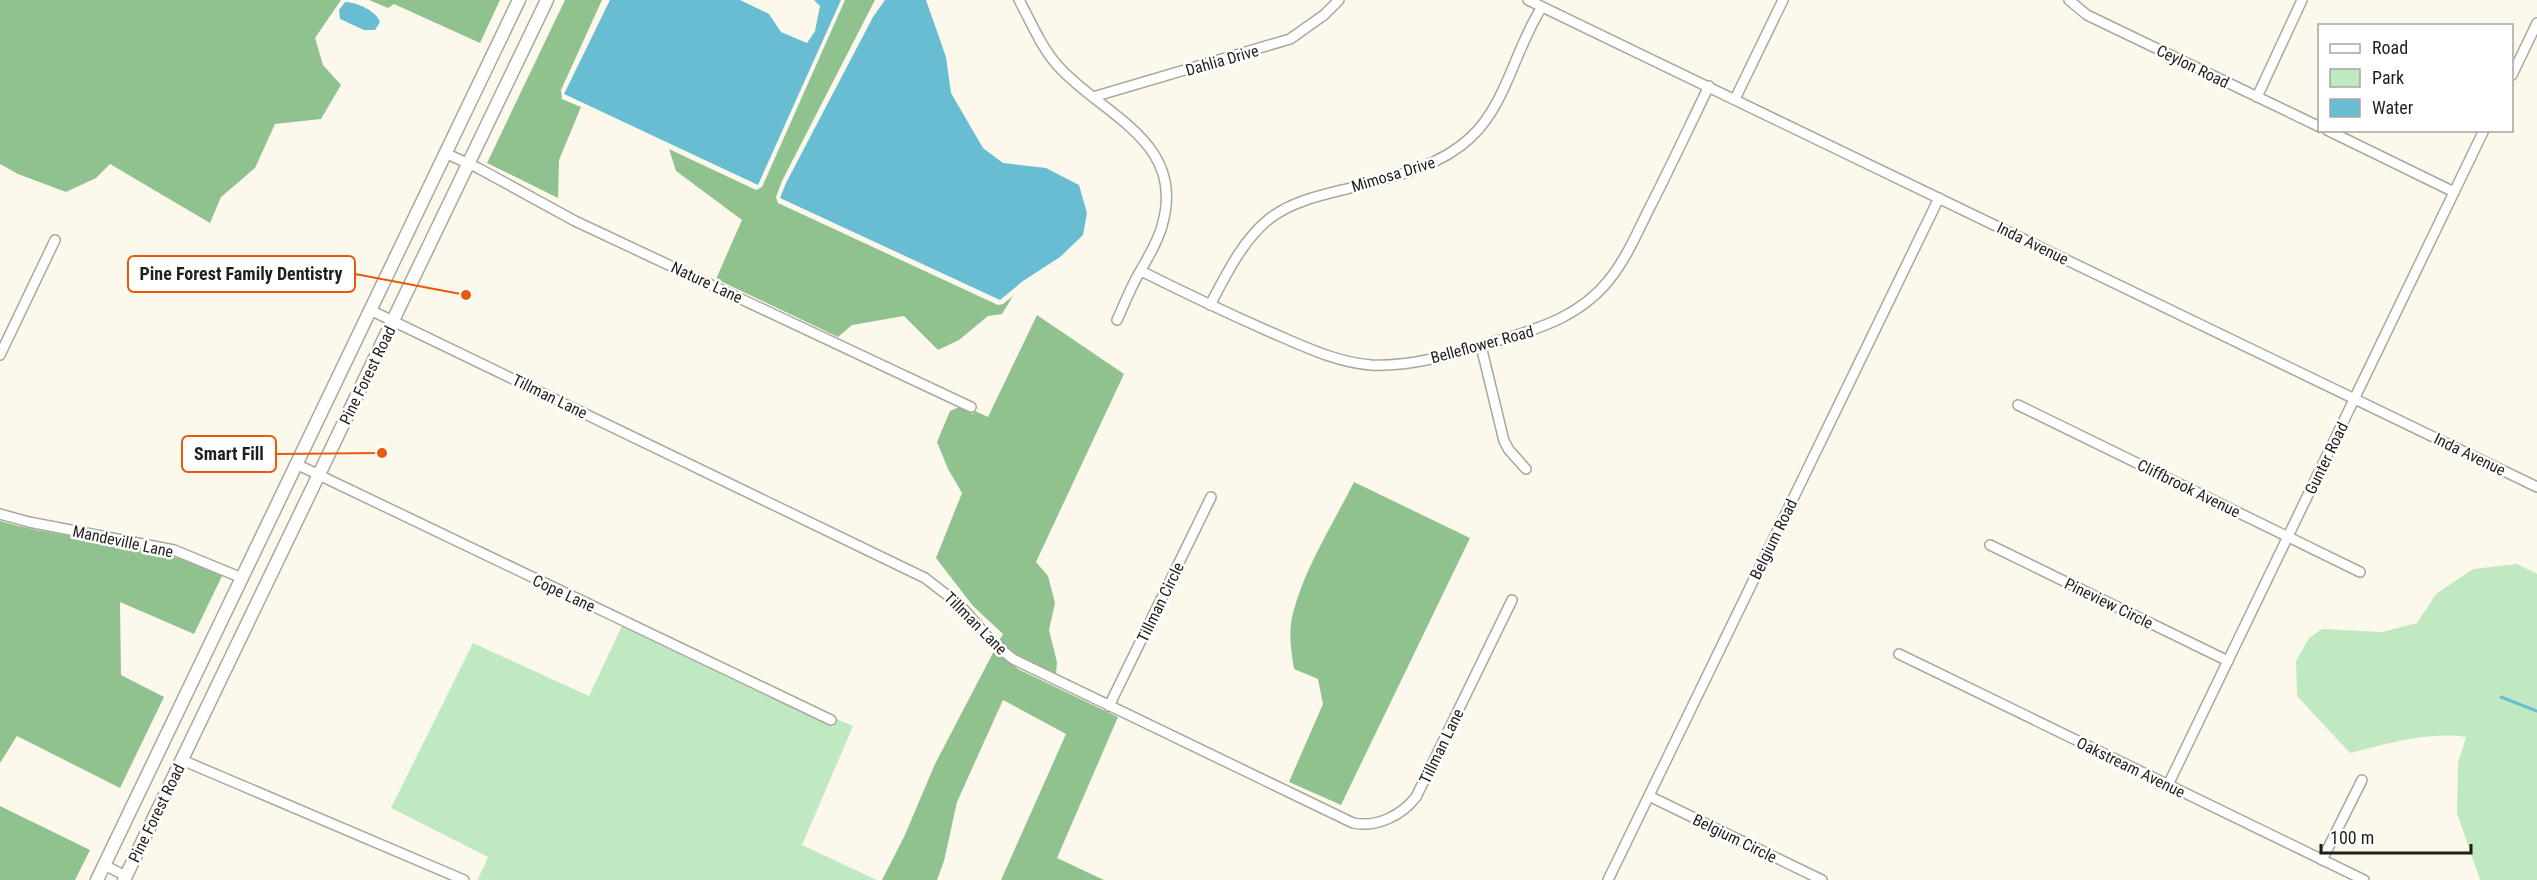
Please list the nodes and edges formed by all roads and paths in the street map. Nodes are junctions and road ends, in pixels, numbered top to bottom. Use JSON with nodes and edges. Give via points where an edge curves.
{"nodes":[{"id":1,"x":519,"y":0,"type":"edge"},
{"id":2,"x":547,"y":0,"type":"edge"},
{"id":3,"x":1019,"y":0,"type":"edge"},
{"id":4,"x":1339,"y":0,"type":"edge"},
{"id":5,"x":1528,"y":0,"type":"edge"},
{"id":6,"x":1783,"y":0,"type":"edge"},
{"id":7,"x":2069,"y":0,"type":"edge"},
{"id":8,"x":2302,"y":0,"type":"edge"},
{"id":9,"x":1542,"y":7,"type":"junction"},
{"id":10,"x":2537,"y":23,"type":"edge"},
{"id":11,"x":2513,"y":71,"type":"edge"},
{"id":12,"x":1709,"y":86,"type":"junction"},
{"id":13,"x":1094,"y":97,"type":"junction"},
{"id":14,"x":2257,"y":97,"type":"junction"},
{"id":15,"x":1735,"y":99,"type":"junction"},
{"id":16,"x":2318,"y":127,"type":"edge"},
{"id":17,"x":2331,"y":132,"type":"edge"},
{"id":18,"x":2483,"y":132,"type":"edge"},
{"id":19,"x":445,"y":153,"type":"junction"},
{"id":20,"x":468,"y":164,"type":"junction"},
{"id":21,"x":2454,"y":192,"type":"junction"},
{"id":22,"x":1940,"y":198,"type":"junction"},
{"id":23,"x":55,"y":240,"type":"dead end"},
{"id":24,"x":1141,"y":271,"type":"junction"},
{"id":25,"x":1210,"y":305,"type":"junction"},
{"id":26,"x":370,"y":310,"type":"junction"},
{"id":27,"x":393,"y":320,"type":"junction"},
{"id":28,"x":1117,"y":320,"type":"dead end"},
{"id":29,"x":1481,"y":346,"type":"junction"},
{"id":30,"x":0,"y":355,"type":"edge"},
{"id":31,"x":2355,"y":398,"type":"junction"},
{"id":32,"x":2018,"y":405,"type":"dead end"},
{"id":33,"x":971,"y":407,"type":"dead end"},
{"id":34,"x":296,"y":464,"type":"junction"},
{"id":35,"x":1526,"y":469,"type":"dead end"},
{"id":36,"x":319,"y":475,"type":"junction"},
{"id":37,"x":2537,"y":487,"type":"edge"},
{"id":38,"x":1211,"y":497,"type":"dead end"},
{"id":39,"x":0,"y":514,"type":"edge"},
{"id":40,"x":2288,"y":536,"type":"junction"},
{"id":41,"x":1990,"y":545,"type":"dead end"},
{"id":42,"x":2360,"y":572,"type":"dead end"},
{"id":43,"x":242,"y":578,"type":"junction"},
{"id":44,"x":1512,"y":600,"type":"dead end"},
{"id":45,"x":1899,"y":654,"type":"dead end"},
{"id":46,"x":2228,"y":661,"type":"junction"},
{"id":47,"x":1110,"y":706,"type":"junction"},
{"id":48,"x":831,"y":720,"type":"dead end"},
{"id":49,"x":182,"y":760,"type":"junction"},
{"id":50,"x":2362,"y":780,"type":"dead end"},
{"id":51,"x":2168,"y":785,"type":"junction"},
{"id":52,"x":1648,"y":796,"type":"junction"},
{"id":53,"x":2322,"y":860,"type":"junction"},
{"id":54,"x":104,"y":865,"type":"junction"},
{"id":55,"x":125,"y":878,"type":"edge"},
{"id":56,"x":96,"y":880,"type":"edge"},
{"id":57,"x":465,"y":880,"type":"edge"},
{"id":58,"x":1608,"y":880,"type":"edge"},
{"id":59,"x":1822,"y":880,"type":"edge"},
{"id":60,"x":2364,"y":880,"type":"edge"}],
"edges":[{"from":1,"to":19,"type":"main road","name":"Pine Forest Road"},
{"from":2,"to":20,"type":"main road","name":"Pine Forest Road"},
{"from":3,"to":13,"type":"street","via":[[1050,56]]},
{"from":4,"to":13,"type":"street","name":"Dahlia Drive","via":[[1290,39]]},
{"from":5,"to":9,"type":"street","name":"Inda Avenue"},
{"from":6,"to":15,"type":"street"},
{"from":7,"to":14,"type":"street","name":"Ceylon Road","via":[[2087,15]]},
{"from":8,"to":14,"type":"street"},
{"from":9,"to":12,"type":"street","name":"Inda Avenue"},
{"from":9,"to":25,"type":"street","name":"Mimosa Drive","via":[[1523,39],[1502,92],[1471,138],[1436,162],[1327,193],[1276,214],[1253,234]]},
{"from":10,"to":11,"type":"street"},
{"from":12,"to":15,"type":"street","name":"Inda Avenue"},
{"from":12,"to":29,"type":"street","name":"Belleflower Road","via":[[1632,243],[1605,285],[1583,306],[1552,324]]},
{"from":13,"to":24,"type":"street","via":[[1136,130],[1155,156],[1164,180],[1166,204],[1162,227]]},
{"from":14,"to":16,"type":"street","name":"Ceylon Road"},
{"from":15,"to":22,"type":"street","name":"Inda Avenue"},
{"from":17,"to":21,"type":"street"},
{"from":18,"to":21,"type":"street","name":"Gunter Road"},
{"from":19,"to":20,"type":"street","name":"Nature Lane"},
{"from":19,"to":26,"type":"main road","name":"Pine Forest Road"},
{"from":20,"to":27,"type":"main road","name":"Pine Forest Road"},
{"from":20,"to":33,"type":"street","name":"Nature Lane","via":[[575,221]]},
{"from":21,"to":31,"type":"street","name":"Gunter Road"},
{"from":22,"to":31,"type":"street","name":"Inda Avenue"},
{"from":22,"to":52,"type":"street","name":"Belgium Road"},
{"from":23,"to":30,"type":"street"},
{"from":24,"to":25,"type":"street","name":"Belleflower Road"},
{"from":24,"to":28,"type":"street"},
{"from":25,"to":29,"type":"street","name":"Belleflower Road","via":[[1320,354],[1357,363],[1420,361]]},
{"from":26,"to":27,"type":"street","name":"Tillman Lane"},
{"from":26,"to":34,"type":"main road","name":"Pine Forest Road"},
{"from":27,"to":36,"type":"main road","name":"Pine Forest Road"},
{"from":27,"to":47,"type":"street","name":"Tillman Lane","via":[[925,578],[960,605],[1005,654]]},
{"from":29,"to":35,"type":"street","via":[[1504,441]]},
{"from":31,"to":37,"type":"street","name":"Inda Avenue"},
{"from":31,"to":40,"type":"street","name":"Gunter Road"},
{"from":32,"to":40,"type":"street","name":"Cliffbrook Avenue"},
{"from":34,"to":36,"type":"street","name":"Cope Lane"},
{"from":34,"to":43,"type":"main road","name":"Pine Forest Road"},
{"from":36,"to":48,"type":"street","name":"Cope Lane"},
{"from":36,"to":49,"type":"main road","name":"Pine Forest Road"},
{"from":38,"to":47,"type":"street","name":"Tillman Circle"},
{"from":39,"to":43,"type":"street","name":"Mandeville Lane","via":[[174,550]]},
{"from":40,"to":42,"type":"street","name":"Cliffbrook Avenue"},
{"from":40,"to":46,"type":"street","name":"Gunter Road"},
{"from":41,"to":46,"type":"street","name":"Pineview Circle"},
{"from":43,"to":54,"type":"main road","name":"Pine Forest Road"},
{"from":44,"to":47,"type":"street","name":"Tillman Lane","via":[[1416,797],[1405,810],[1388,818],[1353,823]]},
{"from":45,"to":51,"type":"street","name":"Oakstream Avenue"},
{"from":46,"to":51,"type":"street","name":"Gunter Road"},
{"from":49,"to":55,"type":"main road","name":"Pine Forest Road"},
{"from":49,"to":57,"type":"street"},
{"from":50,"to":53,"type":"street"},
{"from":51,"to":53,"type":"street","name":"Oakstream Avenue"},
{"from":52,"to":58,"type":"street","name":"Belgium Road"},
{"from":52,"to":59,"type":"street","name":"Belgium Circle"},
{"from":53,"to":60,"type":"street","name":"Oakstream Avenue"},
{"from":54,"to":55,"type":"street"},
{"from":54,"to":56,"type":"main road","name":"Pine Forest Road"}]}
